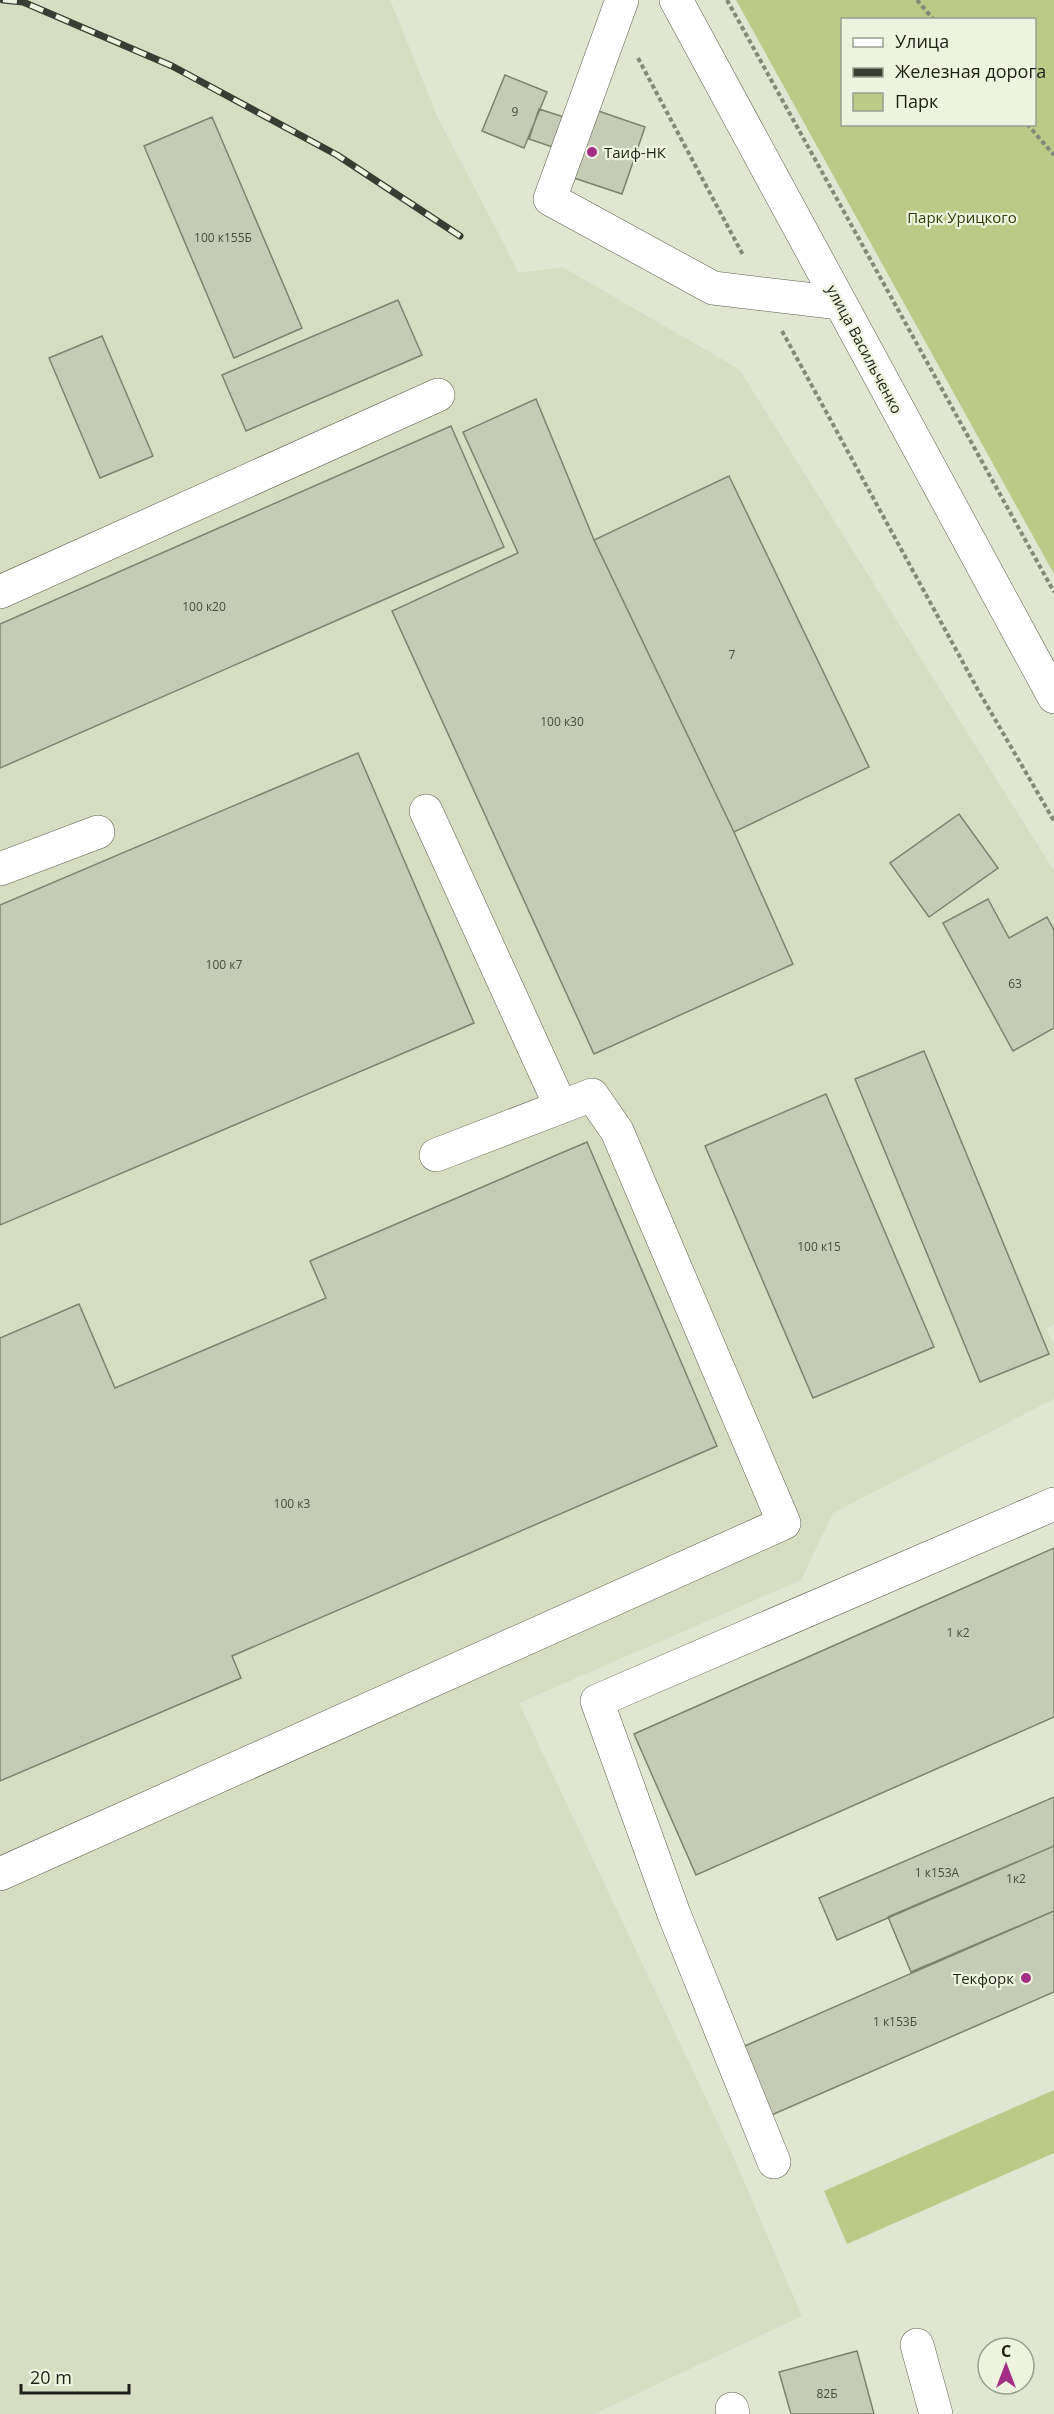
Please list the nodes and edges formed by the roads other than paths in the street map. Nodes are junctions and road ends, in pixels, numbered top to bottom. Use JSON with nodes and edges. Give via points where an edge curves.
{"nodes":[{"id":1,"x":676,"y":0,"type":"edge"},
{"id":2,"x":619,"y":8,"type":"edge"},
{"id":3,"x":840,"y":303,"type":"junction"},
{"id":4,"x":438,"y":395,"type":"dead end"},
{"id":5,"x":0,"y":592,"type":"edge"},
{"id":6,"x":1054,"y":697,"type":"edge"},
{"id":7,"x":426,"y":811,"type":"dead end"},
{"id":8,"x":98,"y":832,"type":"dead end"},
{"id":9,"x":0,"y":869,"type":"edge"},
{"id":10,"x":561,"y":1107,"type":"junction"},
{"id":11,"x":436,"y":1155,"type":"dead end"},
{"id":12,"x":1054,"y":1504,"type":"edge"},
{"id":13,"x":0,"y":1874,"type":"edge"},
{"id":14,"x":774,"y":2162,"type":"dead end"},
{"id":15,"x":917,"y":2345,"type":"dead end"},
{"id":16,"x":936,"y":2414,"type":"edge"}],
"edges":[{"from":1,"to":3,"type":"main road","name":"улица Васильченко"},
{"from":2,"to":3,"type":"main road","via":[[550,199],[713,288]]},
{"from":3,"to":6,"type":"main road","name":"улица Васильченко"},
{"from":4,"to":5,"type":"main road"},
{"from":7,"to":10,"type":"main road"},
{"from":8,"to":9,"type":"main road"},
{"from":10,"to":11,"type":"main road"},
{"from":10,"to":13,"type":"main road","via":[[592,1095],[617,1131],[784,1523]]},
{"from":12,"to":14,"type":"main road","via":[[597,1701],[674,1914]]},
{"from":15,"to":16,"type":"main road"}]}
